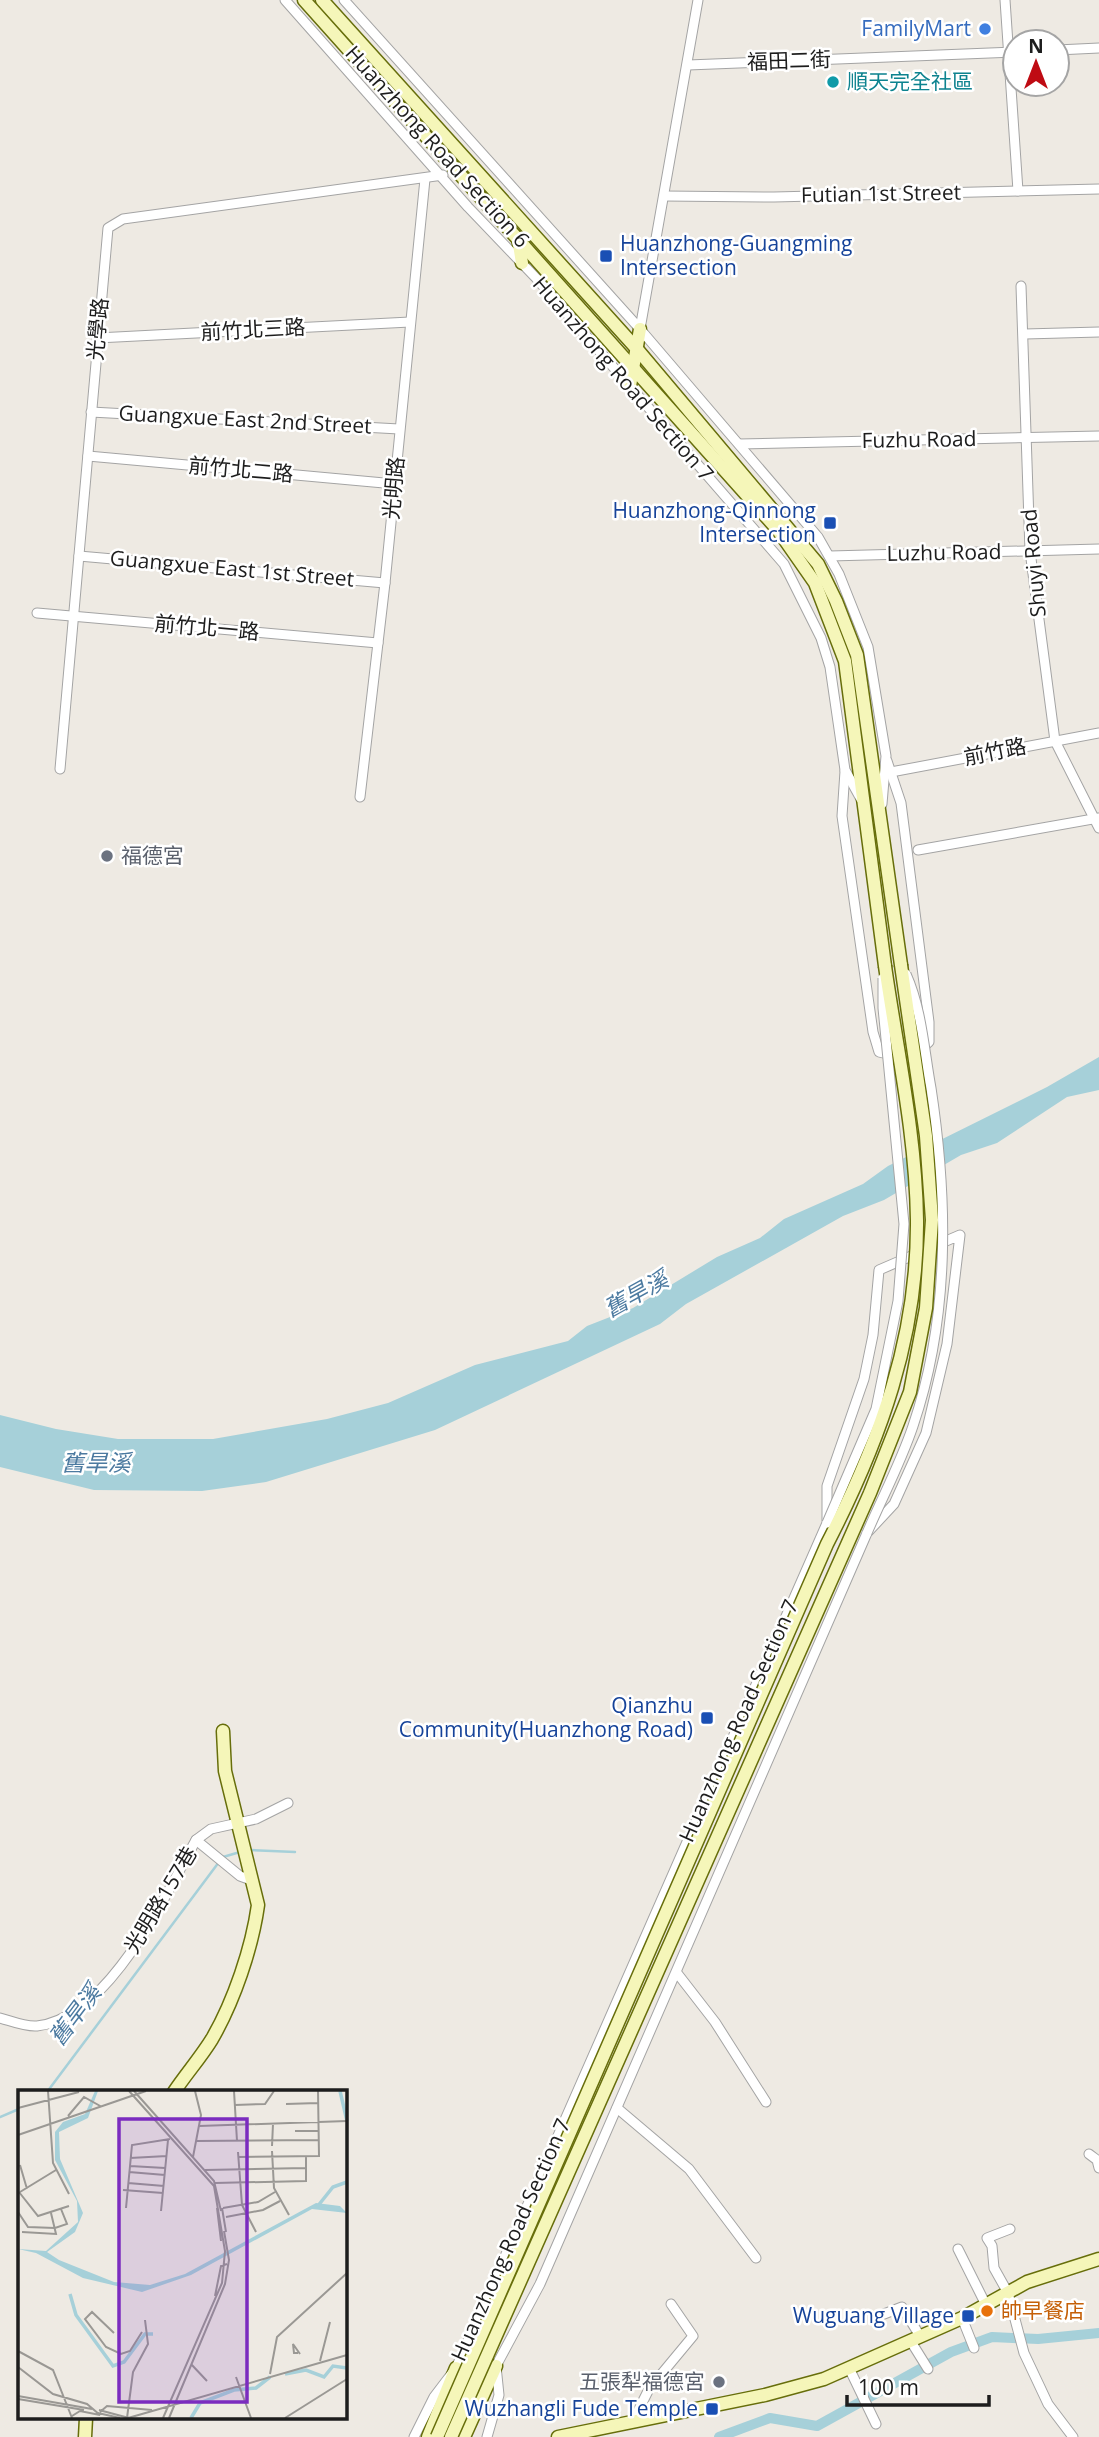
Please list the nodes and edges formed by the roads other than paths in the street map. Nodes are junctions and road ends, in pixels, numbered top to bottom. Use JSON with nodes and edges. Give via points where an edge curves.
{"nodes":[{"id":1,"x":285,"y":0,"type":"edge"},
{"id":2,"x":304,"y":0,"type":"edge"},
{"id":3,"x":322,"y":0,"type":"edge"},
{"id":4,"x":344,"y":0,"type":"edge"},
{"id":5,"x":698,"y":0,"type":"edge"},
{"id":6,"x":1005,"y":0,"type":"edge"},
{"id":7,"x":1008,"y":28,"type":"edge"},
{"id":8,"x":1099,"y":48,"type":"edge"},
{"id":9,"x":1071,"y":49,"type":"edge"},
{"id":10,"x":1001,"y":52,"type":"edge"},
{"id":11,"x":688,"y":65,"type":"junction"},
{"id":12,"x":1013,"y":98,"type":"edge"},
{"id":13,"x":443,"y":175,"type":"junction"},
{"id":14,"x":425,"y":179,"type":"junction"},
{"id":15,"x":1099,"y":189,"type":"edge"},
{"id":16,"x":1018,"y":191,"type":"junction"},
{"id":17,"x":664,"y":195,"type":"junction"},
{"id":18,"x":518,"y":237,"type":"junction"},
{"id":19,"x":522,"y":263,"type":"junction"},
{"id":20,"x":1021,"y":286,"type":"dead end"},
{"id":21,"x":410,"y":322,"type":"junction"},
{"id":22,"x":640,"y":329,"type":"junction"},
{"id":23,"x":1099,"y":332,"type":"edge"},
{"id":24,"x":1025,"y":334,"type":"junction"},
{"id":25,"x":97,"y":338,"type":"junction"},
{"id":26,"x":637,"y":348,"type":"junction"},
{"id":27,"x":633,"y":371,"type":"junction"},
{"id":28,"x":630,"y":386,"type":"junction"},
{"id":29,"x":91,"y":412,"type":"junction"},
{"id":30,"x":399,"y":429,"type":"junction"},
{"id":31,"x":1099,"y":436,"type":"edge"},
{"id":32,"x":1027,"y":438,"type":"junction"},
{"id":33,"x":739,"y":444,"type":"junction"},
{"id":34,"x":88,"y":456,"type":"junction"},
{"id":35,"x":395,"y":484,"type":"junction"},
{"id":36,"x":1099,"y":549,"type":"edge"},
{"id":37,"x":1030,"y":551,"type":"junction"},
{"id":38,"x":79,"y":556,"type":"junction"},
{"id":39,"x":830,"y":556,"type":"junction"},
{"id":40,"x":385,"y":583,"type":"junction"},
{"id":41,"x":37,"y":612,"type":"dead end"},
{"id":42,"x":72,"y":617,"type":"junction"},
{"id":43,"x":378,"y":643,"type":"junction"},
{"id":44,"x":856,"y":654,"type":"junction"},
{"id":45,"x":1099,"y":733,"type":"edge"},
{"id":46,"x":1055,"y":741,"type":"junction"},
{"id":47,"x":886,"y":756,"type":"junction"},
{"id":48,"x":60,"y":769,"type":"dead end"},
{"id":49,"x":845,"y":770,"type":"junction"},
{"id":50,"x":891,"y":772,"type":"junction"},
{"id":51,"x":359,"y":797,"type":"dead end"},
{"id":52,"x":881,"y":809,"type":"junction"},
{"id":53,"x":866,"y":810,"type":"junction"},
{"id":54,"x":1097,"y":822,"type":"edge"},
{"id":55,"x":918,"y":850,"type":"dead end"},
{"id":56,"x":901,"y":964,"type":"junction"},
{"id":57,"x":885,"y":966,"type":"junction"},
{"id":58,"x":827,"y":1523,"type":"junction"},
{"id":59,"x":867,"y":1534,"type":"junction"},
{"id":60,"x":223,"y":1731,"type":"dead end"},
{"id":61,"x":288,"y":1802,"type":"dead end"},
{"id":62,"x":237,"y":1822,"type":"junction"},
{"id":63,"x":200,"y":1842,"type":"junction"},
{"id":64,"x":251,"y":1880,"type":"junction"},
{"id":65,"x":677,"y":1973,"type":"junction"},
{"id":66,"x":0,"y":2018,"type":"edge"},
{"id":67,"x":175,"y":2090,"type":"edge"},
{"id":68,"x":766,"y":2102,"type":"dead end"},
{"id":69,"x":617,"y":2108,"type":"junction"},
{"id":70,"x":1089,"y":2154,"type":"dead end"},
{"id":71,"x":1099,"y":2168,"type":"edge"},
{"id":72,"x":1010,"y":2228,"type":"dead end"},
{"id":73,"x":958,"y":2249,"type":"dead end"},
{"id":74,"x":756,"y":2258,"type":"dead end"},
{"id":75,"x":1099,"y":2259,"type":"edge"},
{"id":76,"x":501,"y":2260,"type":"junction"},
{"id":77,"x":543,"y":2275,"type":"junction"},
{"id":78,"x":493,"y":2281,"type":"junction"},
{"id":79,"x":1007,"y":2293,"type":"junction"},
{"id":80,"x":534,"y":2294,"type":"junction"},
{"id":81,"x":671,"y":2304,"type":"dead end"},
{"id":82,"x":986,"y":2305,"type":"junction"},
{"id":83,"x":884,"y":2314,"type":"dead end"},
{"id":84,"x":962,"y":2318,"type":"junction"},
{"id":85,"x":915,"y":2338,"type":"junction"},
{"id":86,"x":974,"y":2348,"type":"dead end"},
{"id":87,"x":496,"y":2367,"type":"junction"},
{"id":88,"x":456,"y":2368,"type":"junction"},
{"id":89,"x":928,"y":2369,"type":"dead end"},
{"id":90,"x":850,"y":2370,"type":"junction"},
{"id":91,"x":633,"y":2421,"type":"junction"},
{"id":92,"x":876,"y":2424,"type":"dead end"},
{"id":93,"x":414,"y":2437,"type":"edge"},
{"id":94,"x":428,"y":2437,"type":"edge"},
{"id":95,"x":437,"y":2437,"type":"edge"},
{"id":96,"x":451,"y":2437,"type":"edge"},
{"id":97,"x":464,"y":2437,"type":"edge"},
{"id":98,"x":487,"y":2437,"type":"edge"},
{"id":99,"x":558,"y":2437,"type":"edge"},
{"id":100,"x":1073,"y":2437,"type":"edge"}],
"edges":[{"from":1,"to":13,"type":"street","name":"Huanzhong Road Section 7"},
{"from":2,"to":18,"type":"street","name":"Huanzhong Road Section 6"},
{"from":3,"to":26,"type":"street","name":"Huanzhong Road Section 6"},
{"from":4,"to":22,"type":"street","name":"Huanzhong Road Section 6"},
{"from":5,"to":11,"type":"street"},
{"from":6,"to":7,"type":"street"},
{"from":8,"to":9,"type":"street"},
{"from":10,"to":11,"type":"street","name":"福田二街"},
{"from":11,"to":17,"type":"street"},
{"from":12,"to":16,"type":"street"},
{"from":13,"to":14,"type":"street","name":"光學路"},
{"from":13,"to":19,"type":"street","name":"Huanzhong Road Section 7"},
{"from":14,"to":21,"type":"street","name":"光明路"},
{"from":14,"to":25,"type":"street","name":"光學路","via":[[123,219],[108,229]]},
{"from":15,"to":16,"type":"street","name":"Futian 1st Street"},
{"from":16,"to":17,"type":"street","name":"Futian 1st Street"},
{"from":17,"to":22,"type":"street"},
{"from":18,"to":19,"type":"street"},
{"from":18,"to":27,"type":"street","name":"Huanzhong Road Section 6"},
{"from":19,"to":28,"type":"street","name":"Huanzhong Road Section 7"},
{"from":20,"to":24,"type":"street","name":"Shuyi Road"},
{"from":21,"to":25,"type":"street","name":"前竹北三路"},
{"from":21,"to":30,"type":"street","name":"光明路"},
{"from":22,"to":26,"type":"street"},
{"from":22,"to":33,"type":"street","name":"Huanzhong Road Section 6"},
{"from":23,"to":24,"type":"street"},
{"from":24,"to":32,"type":"street","name":"Shuyi Road"},
{"from":25,"to":29,"type":"street","name":"光學路"},
{"from":26,"to":27,"type":"street"},
{"from":26,"to":44,"type":"street","name":"Huanzhong Road Section 6","via":[[818,564]]},
{"from":27,"to":28,"type":"street"},
{"from":27,"to":44,"type":"street","name":"Huanzhong Road Section 6","via":[[789,546]]},
{"from":28,"to":49,"type":"street","name":"Huanzhong Road Section 7","via":[[784,564],[811,614],[830,667]]},
{"from":29,"to":30,"type":"street","name":"Guangxue East 2nd Street"},
{"from":29,"to":34,"type":"street","name":"光學路"},
{"from":30,"to":35,"type":"street","name":"光明路"},
{"from":31,"to":32,"type":"street","name":"Fuzhu Road"},
{"from":32,"to":33,"type":"street","name":"Fuzhu Road"},
{"from":32,"to":37,"type":"street","name":"Shuyi Road"},
{"from":33,"to":39,"type":"street","name":"Huanzhong Road Section 6"},
{"from":34,"to":35,"type":"street","name":"前竹北二路"},
{"from":34,"to":38,"type":"street","name":"光學路"},
{"from":35,"to":40,"type":"street","name":"光明路"},
{"from":36,"to":37,"type":"street","name":"Luzhu Road"},
{"from":37,"to":39,"type":"street","name":"Luzhu Road"},
{"from":37,"to":46,"type":"street","name":"Shuyi Road"},
{"from":38,"to":40,"type":"street","name":"Guangxue East 1st Street"},
{"from":38,"to":42,"type":"street","name":"光學路"},
{"from":39,"to":44,"type":"street","name":"Huanzhong Road Section 6"},
{"from":40,"to":43,"type":"street","name":"光明路"},
{"from":41,"to":42,"type":"street","name":"前竹北一路"},
{"from":42,"to":43,"type":"street","name":"前竹北一路"},
{"from":42,"to":48,"type":"street","name":"光學路"},
{"from":43,"to":51,"type":"street","name":"光明路"},
{"from":44,"to":47,"type":"street","name":"Huanzhong Road Section 7"},
{"from":44,"to":52,"type":"street","name":"Huanzhong Road Section 7"},
{"from":44,"to":53,"type":"street","name":"Huanzhong Road Section 7"},
{"from":45,"to":46,"type":"street","name":"前竹路"},
{"from":46,"to":50,"type":"street","name":"前竹路"},
{"from":46,"to":54,"type":"street","name":"Shuyi Road"},
{"from":47,"to":50,"type":"street"},
{"from":47,"to":52,"type":"street","name":"Huanzhong Road Section 7"},
{"from":49,"to":50,"type":"street","via":[[842,816],[873,1032],[880,1052],[886,1055],[917,1052],[929,1042],[901,803]]},
{"from":49,"to":53,"type":"street","name":"Huanzhong Road Section 7"},
{"from":52,"to":56,"type":"street","name":"Huanzhong Road Section 7"},
{"from":53,"to":57,"type":"street","name":"Huanzhong Road Section 7"},
{"from":54,"to":55,"type":"street"},
{"from":56,"to":59,"type":"street","name":"Huanzhong Road Section 7","bridge":true,"via":[[917,1002],[938,1136],[944,1220],[936,1321],[914,1426]]},
{"from":56,"to":96,"type":"street","name":"Huanzhong Road Section 7","bridge":true,"via":[[926,1136],[932,1220],[926,1308],[911,1392],[865,1506]]},
{"from":57,"to":58,"type":"street","name":"Huanzhong Road Section 7","bridge":true,"via":[[883,1009],[904,1224],[898,1301],[876,1409]]},
{"from":57,"to":95,"type":"street","name":"Huanzhong Road Section 7","bridge":true,"via":[[911,1139],[917,1220],[911,1304],[892,1395],[856,1488],[822,1556]]},
{"from":58,"to":59,"type":"street","via":[[827,1486],[864,1379],[880,1270],[960,1236],[947,1344],[926,1433],[894,1504]]},
{"from":58,"to":76,"type":"street","name":"Huanzhong Road Section 7"},
{"from":59,"to":65,"type":"street","name":"Huanzhong Road Section 7"},
{"from":60,"to":62,"type":"street","via":[[225,1771]]},
{"from":61,"to":62,"type":"street","via":[[256,1819]]},
{"from":62,"to":63,"type":"street","via":[[211,1829]]},
{"from":62,"to":64,"type":"street"},
{"from":63,"to":64,"type":"street","name":"光明路157巷"},
{"from":63,"to":66,"type":"street","name":"光明路157巷","via":[[134,1949],[95,1997],[51,2024],[33,2027]]},
{"from":64,"to":67,"type":"street","via":[[258,1905],[252,1944],[212,2038]]},
{"from":65,"to":68,"type":"street"},
{"from":65,"to":69,"type":"street","name":"Huanzhong Road Section 7"},
{"from":69,"to":74,"type":"street","via":[[689,2169]]},
{"from":69,"to":77,"type":"street","name":"Huanzhong Road Section 7"},
{"from":70,"to":71,"type":"street"},
{"from":72,"to":79,"type":"street","via":[[987,2238],[994,2268]]},
{"from":73,"to":82,"type":"street"},
{"from":75,"to":79,"type":"street"},
{"from":76,"to":77,"type":"street","via":[[528,2274]]},
{"from":76,"to":78,"type":"street","name":"Huanzhong Road Section 7"},
{"from":77,"to":80,"type":"street","name":"Huanzhong Road Section 7"},
{"from":78,"to":80,"type":"street","via":[[516,2278]]},
{"from":78,"to":88,"type":"street","name":"Huanzhong Road Section 7"},
{"from":79,"to":82,"type":"street"},
{"from":79,"to":100,"type":"street","via":[[1020,2342],[1048,2404]]},
{"from":80,"to":87,"type":"street","name":"Huanzhong Road Section 7"},
{"from":81,"to":91,"type":"street","via":[[693,2336],[649,2389]]},
{"from":82,"to":84,"type":"street"},
{"from":83,"to":85,"type":"street","via":[[902,2307]]},
{"from":84,"to":85,"type":"street"},
{"from":84,"to":86,"type":"street"},
{"from":85,"to":89,"type":"street"},
{"from":85,"to":90,"type":"street"},
{"from":87,"to":97,"type":"street"},
{"from":87,"to":98,"type":"street","name":"Huanzhong Road Section 7","via":[[499,2395]]},
{"from":88,"to":93,"type":"street","name":"Huanzhong Road Section 7","via":[[434,2397]]},
{"from":88,"to":94,"type":"street"},
{"from":90,"to":91,"type":"street","via":[[765,2395]]},
{"from":90,"to":92,"type":"street"},
{"from":91,"to":99,"type":"street"}]}
